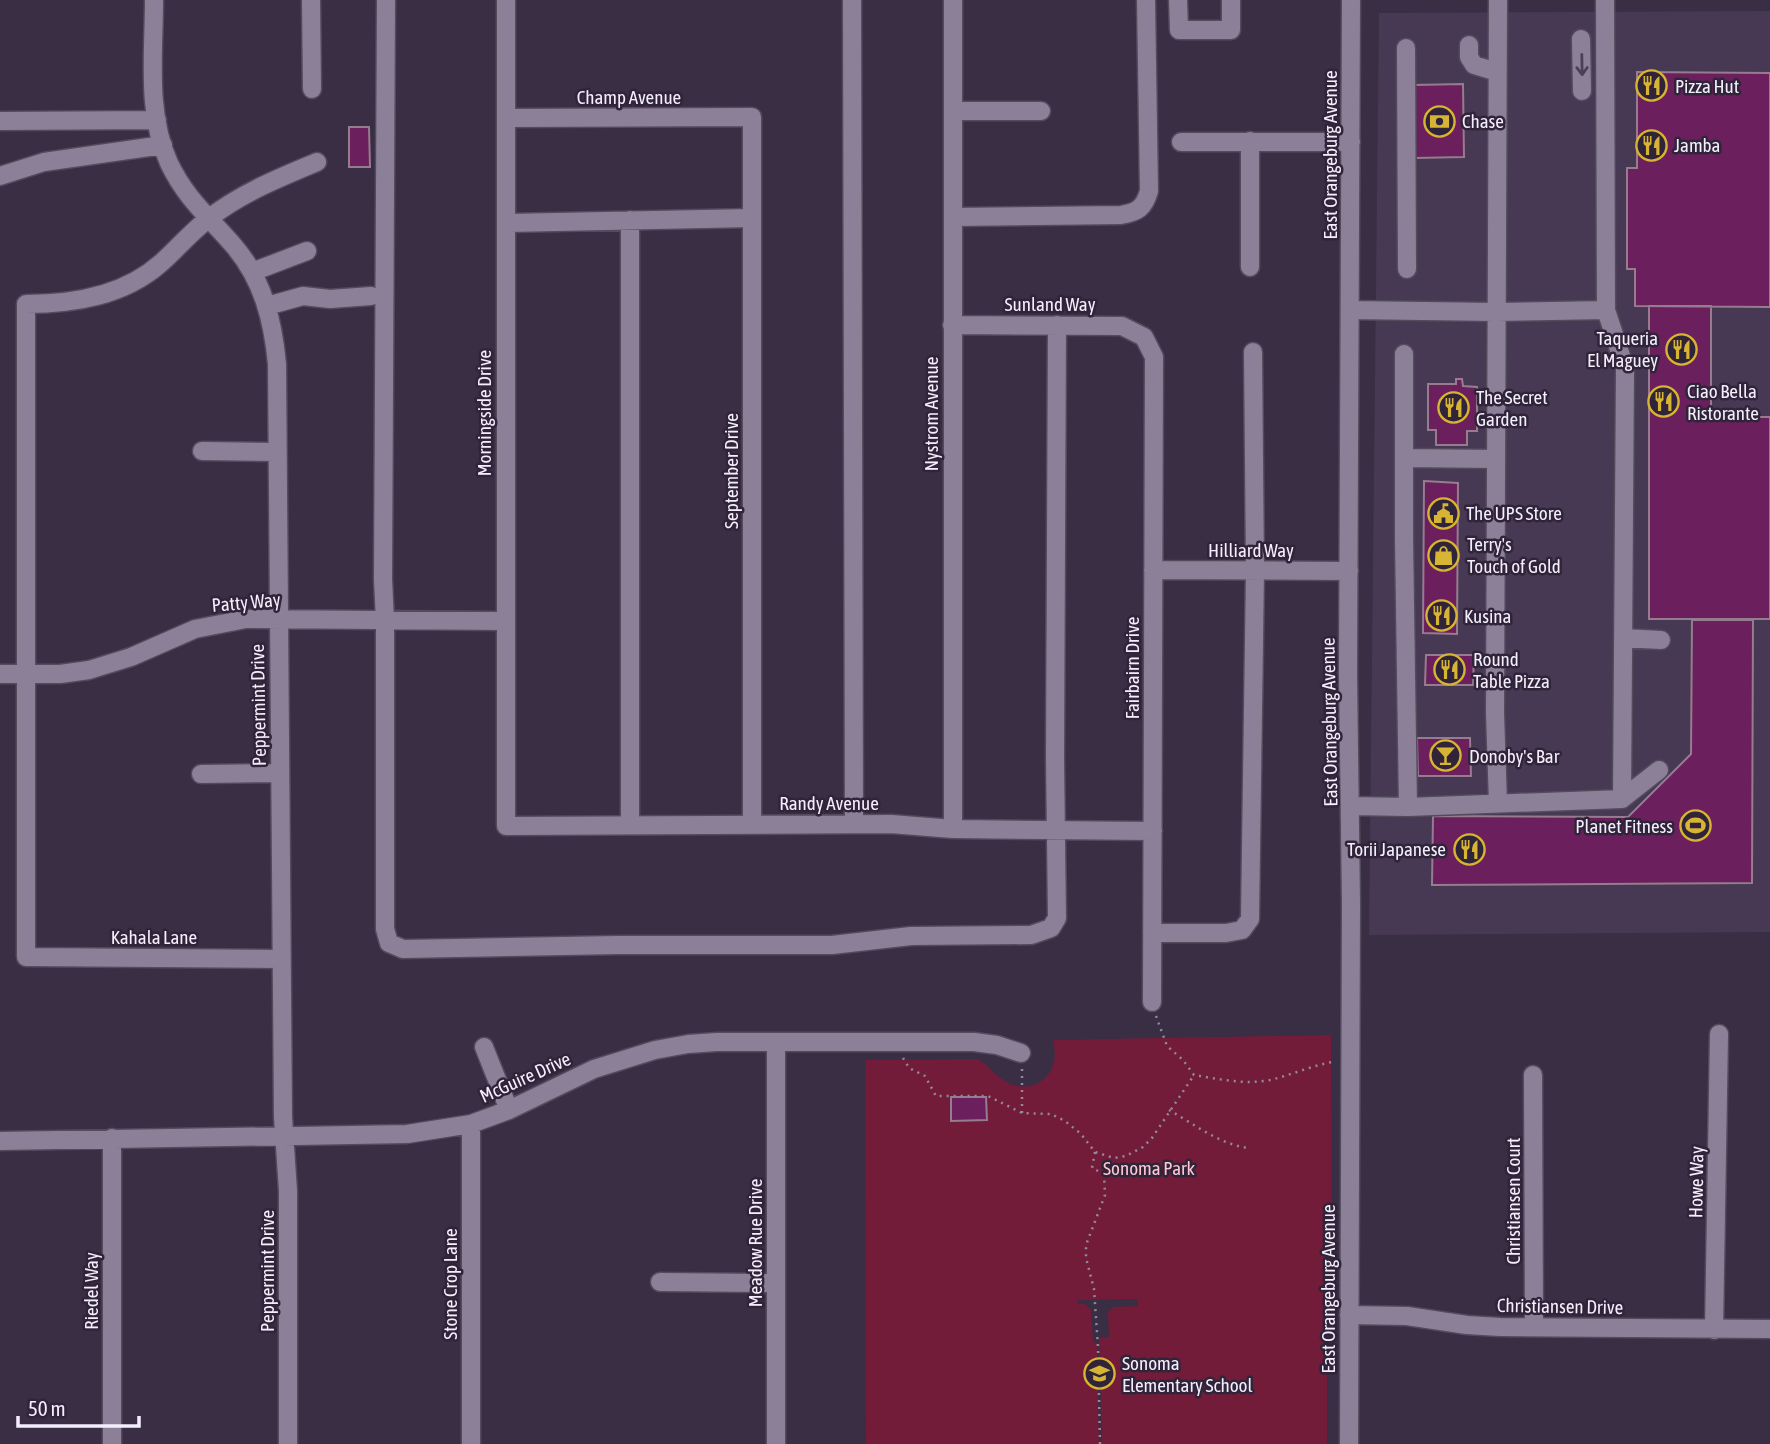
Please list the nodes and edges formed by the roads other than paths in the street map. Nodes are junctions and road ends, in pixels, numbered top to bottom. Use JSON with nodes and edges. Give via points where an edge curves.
{"nodes":[{"id":1,"x":154,"y":0,"type":"edge"},
{"id":2,"x":311,"y":0,"type":"edge"},
{"id":3,"x":386,"y":0,"type":"edge"},
{"id":4,"x":506,"y":0,"type":"edge"},
{"id":5,"x":852,"y":0,"type":"edge"},
{"id":6,"x":953,"y":0,"type":"edge"},
{"id":7,"x":1146,"y":0,"type":"edge"},
{"id":8,"x":1178,"y":0,"type":"edge"},
{"id":9,"x":1231,"y":0,"type":"edge"},
{"id":10,"x":1351,"y":0,"type":"edge"},
{"id":11,"x":1497,"y":0,"type":"edge"},
{"id":12,"x":1605,"y":0,"type":"edge"},
{"id":13,"x":1581,"y":39,"type":"dead end"},
{"id":14,"x":1469,"y":45,"type":"dead end"},
{"id":15,"x":1406,"y":48,"type":"dead end"},
{"id":16,"x":1497,"y":72,"type":"junction"},
{"id":17,"x":312,"y":89,"type":"dead end"},
{"id":18,"x":1582,"y":90,"type":"dead end"},
{"id":19,"x":953,"y":111,"type":"junction"},
{"id":20,"x":1041,"y":111,"type":"dead end"},
{"id":21,"x":752,"y":117,"type":"joint"},
{"id":22,"x":506,"y":118,"type":"junction"},
{"id":23,"x":157,"y":120,"type":"junction"},
{"id":24,"x":0,"y":121,"type":"edge"},
{"id":25,"x":1250,"y":141,"type":"junction"},
{"id":26,"x":1181,"y":142,"type":"dead end"},
{"id":27,"x":1351,"y":142,"type":"junction"},
{"id":28,"x":163,"y":145,"type":"junction"},
{"id":29,"x":317,"y":162,"type":"dead end"},
{"id":30,"x":0,"y":176,"type":"edge"},
{"id":31,"x":953,"y":217,"type":"junction"},
{"id":32,"x":752,"y":218,"type":"junction"},
{"id":33,"x":207,"y":219,"type":"junction"},
{"id":34,"x":629,"y":220,"type":"junction"},
{"id":35,"x":506,"y":223,"type":"junction"},
{"id":36,"x":307,"y":251,"type":"dead end"},
{"id":37,"x":1250,"y":267,"type":"dead end"},
{"id":38,"x":1407,"y":268,"type":"dead end"},
{"id":39,"x":251,"y":272,"type":"junction"},
{"id":40,"x":371,"y":296,"type":"dead end"},
{"id":41,"x":267,"y":306,"type":"junction"},
{"id":42,"x":1350,"y":310,"type":"junction"},
{"id":43,"x":1606,"y":310,"type":"junction"},
{"id":44,"x":1496,"y":312,"type":"junction"},
{"id":45,"x":952,"y":325,"type":"junction"},
{"id":46,"x":1056,"y":325,"type":"junction"},
{"id":47,"x":1144,"y":337,"type":"joint"},
{"id":48,"x":1253,"y":352,"type":"dead end"},
{"id":49,"x":1404,"y":354,"type":"dead end"},
{"id":50,"x":202,"y":451,"type":"dead end"},
{"id":51,"x":277,"y":452,"type":"junction"},
{"id":52,"x":1404,"y":458,"type":"junction"},
{"id":53,"x":1496,"y":459,"type":"junction"},
{"id":54,"x":1153,"y":570,"type":"junction"},
{"id":55,"x":1255,"y":571,"type":"junction"},
{"id":56,"x":1349,"y":571,"type":"junction"},
{"id":57,"x":278,"y":619,"type":"junction"},
{"id":58,"x":385,"y":621,"type":"junction"},
{"id":59,"x":504,"y":621,"type":"junction"},
{"id":60,"x":1623,"y":638,"type":"junction"},
{"id":61,"x":1661,"y":640,"type":"dead end"},
{"id":62,"x":0,"y":674,"type":"edge"},
{"id":63,"x":24,"y":674,"type":"junction"},
{"id":64,"x":1659,"y":770,"type":"dead end"},
{"id":65,"x":280,"y":773,"type":"junction"},
{"id":66,"x":201,"y":774,"type":"dead end"},
{"id":67,"x":1622,"y":799,"type":"junction"},
{"id":68,"x":1499,"y":803,"type":"junction"},
{"id":69,"x":1350,"y":806,"type":"junction"},
{"id":70,"x":1408,"y":807,"type":"junction"},
{"id":71,"x":752,"y":824,"type":"junction"},
{"id":72,"x":854,"y":824,"type":"junction"},
{"id":73,"x":630,"y":825,"type":"junction"},
{"id":74,"x":506,"y":826,"type":"joint"},
{"id":75,"x":953,"y":829,"type":"junction"},
{"id":76,"x":1058,"y":830,"type":"junction"},
{"id":77,"x":1153,"y":831,"type":"junction"},
{"id":78,"x":1152,"y":933,"type":"junction"},
{"id":79,"x":281,"y":959,"type":"junction"},
{"id":80,"x":1152,"y":1002,"type":"road end"},
{"id":81,"x":1719,"y":1034,"type":"dead end"},
{"id":82,"x":776,"y":1042,"type":"junction"},
{"id":83,"x":484,"y":1047,"type":"dead end"},
{"id":84,"x":1021,"y":1053,"type":"road end"},
{"id":85,"x":1533,"y":1075,"type":"dead end"},
{"id":86,"x":509,"y":1110,"type":"junction"},
{"id":87,"x":471,"y":1124,"type":"junction"},
{"id":88,"x":285,"y":1135,"type":"junction"},
{"id":89,"x":112,"y":1138,"type":"junction"},
{"id":90,"x":0,"y":1140,"type":"edge"},
{"id":91,"x":660,"y":1282,"type":"dead end"},
{"id":92,"x":776,"y":1283,"type":"junction"},
{"id":93,"x":1349,"y":1315,"type":"junction"},
{"id":94,"x":1534,"y":1326,"type":"junction"},
{"id":95,"x":1770,"y":1329,"type":"edge"},
{"id":96,"x":1714,"y":1330,"type":"junction"},
{"id":97,"x":112,"y":1444,"type":"edge"},
{"id":98,"x":288,"y":1444,"type":"edge"},
{"id":99,"x":471,"y":1444,"type":"edge"},
{"id":100,"x":776,"y":1444,"type":"edge"},
{"id":101,"x":1349,"y":1444,"type":"edge"}],
"edges":[{"from":1,"to":23,"type":"street","name":"Peppermint Drive"},
{"from":2,"to":17,"type":"street"},
{"from":3,"to":58,"type":"street"},
{"from":4,"to":22,"type":"street","name":"Morningside Drive"},
{"from":5,"to":72,"type":"street"},
{"from":6,"to":19,"type":"street","name":"Nystrom Avenue"},
{"from":7,"to":31,"type":"street","via":[[1149,191],[1139,211]]},
{"from":8,"to":9,"type":"street","via":[[1180,30],[1231,30]]},
{"from":10,"to":27,"type":"street","name":"East Orangeburg Avenue"},
{"from":11,"to":16,"type":"street"},
{"from":12,"to":43,"type":"street"},
{"from":13,"to":18,"type":"street","one_way":true},
{"from":14,"to":16,"type":"street","via":[[1474,65]]},
{"from":15,"to":38,"type":"street"},
{"from":16,"to":44,"type":"street"},
{"from":19,"to":20,"type":"street"},
{"from":19,"to":31,"type":"street","name":"Nystrom Avenue"},
{"from":21,"to":22,"type":"street","name":"Champ Avenue"},
{"from":21,"to":32,"type":"street","name":"September Drive"},
{"from":22,"to":35,"type":"street","name":"Morningside Drive"},
{"from":23,"to":24,"type":"street"},
{"from":23,"to":28,"type":"street","name":"Peppermint Drive"},
{"from":25,"to":26,"type":"street"},
{"from":25,"to":27,"type":"street"},
{"from":25,"to":37,"type":"street"},
{"from":27,"to":42,"type":"street","name":"East Orangeburg Avenue"},
{"from":28,"to":30,"type":"street","via":[[44,162]]},
{"from":28,"to":33,"type":"street","name":"Peppermint Drive","via":[[178,181]]},
{"from":29,"to":33,"type":"street","via":[[248,192]]},
{"from":31,"to":45,"type":"street","name":"Nystrom Avenue"},
{"from":32,"to":34,"type":"street"},
{"from":32,"to":71,"type":"street","name":"September Drive"},
{"from":33,"to":39,"type":"street","name":"Peppermint Drive","via":[[234,246]]},
{"from":33,"to":63,"type":"street","via":[[160,264],[121,288],[77,301],[26,304]]},
{"from":34,"to":35,"type":"street"},
{"from":34,"to":73,"type":"street"},
{"from":35,"to":59,"type":"street","name":"Morningside Drive"},
{"from":36,"to":39,"type":"street"},
{"from":39,"to":41,"type":"street","name":"Peppermint Drive"},
{"from":40,"to":41,"type":"street","via":[[303,296]]},
{"from":41,"to":51,"type":"street","name":"Peppermint Drive","via":[[277,364]]},
{"from":42,"to":44,"type":"street"},
{"from":42,"to":56,"type":"street","name":"East Orangeburg Avenue"},
{"from":43,"to":44,"type":"street"},
{"from":43,"to":60,"type":"street","via":[[1625,368]]},
{"from":44,"to":53,"type":"street"},
{"from":45,"to":46,"type":"street","name":"Sunland Way"},
{"from":45,"to":75,"type":"street","name":"Nystrom Avenue"},
{"from":46,"to":47,"type":"street","name":"Sunland Way","via":[[1122,326]]},
{"from":46,"to":76,"type":"street"},
{"from":47,"to":54,"type":"street","name":"Fairbairn Drive","via":[[1154,357]]},
{"from":48,"to":55,"type":"street"},
{"from":49,"to":52,"type":"street"},
{"from":50,"to":51,"type":"street"},
{"from":51,"to":57,"type":"street","name":"Peppermint Drive"},
{"from":52,"to":53,"type":"street"},
{"from":52,"to":70,"type":"street"},
{"from":53,"to":68,"type":"street"},
{"from":54,"to":55,"type":"street","name":"Hilliard Way"},
{"from":54,"to":77,"type":"street","name":"Fairbairn Drive"},
{"from":55,"to":56,"type":"street","name":"Hilliard Way"},
{"from":55,"to":78,"type":"street","via":[[1250,919],[1242,930],[1226,933]]},
{"from":56,"to":69,"type":"street","name":"East Orangeburg Avenue"},
{"from":57,"to":58,"type":"street","name":"Patty Way"},
{"from":57,"to":63,"type":"street","name":"Patty Way","via":[[246,619],[195,629],[89,670]]},
{"from":57,"to":65,"type":"street","name":"Peppermint Drive"},
{"from":58,"to":59,"type":"street","name":"Patty Way"},
{"from":58,"to":76,"type":"street","via":[[385,929],[388,943],[403,949],[832,945],[911,936],[1031,934],[1051,928],[1057,918]]},
{"from":59,"to":74,"type":"street","name":"Morningside Drive"},
{"from":60,"to":61,"type":"street"},
{"from":60,"to":67,"type":"street"},
{"from":62,"to":63,"type":"street","name":"Patty Way"},
{"from":63,"to":79,"type":"street","name":"Kahala Lane","via":[[26,957]]},
{"from":64,"to":67,"type":"street"},
{"from":65,"to":66,"type":"street"},
{"from":65,"to":79,"type":"street","name":"Peppermint Drive"},
{"from":67,"to":68,"type":"street"},
{"from":68,"to":70,"type":"street"},
{"from":69,"to":70,"type":"street"},
{"from":69,"to":93,"type":"street","name":"East Orangeburg Avenue"},
{"from":71,"to":72,"type":"street","name":"Randy Avenue"},
{"from":71,"to":73,"type":"street","name":"Randy Avenue"},
{"from":72,"to":75,"type":"street","name":"Randy Avenue"},
{"from":73,"to":74,"type":"street","name":"Randy Avenue"},
{"from":75,"to":76,"type":"street","name":"Randy Avenue"},
{"from":76,"to":77,"type":"street","name":"Randy Avenue"},
{"from":77,"to":78,"type":"street","name":"Fairbairn Drive"},
{"from":78,"to":80,"type":"street","name":"Fairbairn Drive"},
{"from":79,"to":88,"type":"street","name":"Peppermint Drive"},
{"from":81,"to":96,"type":"street","name":"Howe Way"},
{"from":82,"to":84,"type":"street","name":"McGuire Drive","via":[[974,1042]]},
{"from":82,"to":86,"type":"street","name":"McGuire Drive","via":[[718,1042],[654,1050],[594,1069]]},
{"from":82,"to":92,"type":"street","name":"Meadow Rue Drive"},
{"from":83,"to":86,"type":"street"},
{"from":85,"to":94,"type":"street","name":"Christiansen Court"},
{"from":86,"to":87,"type":"street","name":"McGuire Drive"},
{"from":87,"to":88,"type":"street","name":"McGuire Drive","via":[[407,1134]]},
{"from":87,"to":99,"type":"street","name":"Stone Crop Lane"},
{"from":88,"to":89,"type":"street","name":"McGuire Drive"},
{"from":88,"to":98,"type":"street","name":"Peppermint Drive"},
{"from":89,"to":90,"type":"street","name":"McGuire Drive"},
{"from":89,"to":97,"type":"street","name":"Riedel Way"},
{"from":91,"to":92,"type":"street"},
{"from":92,"to":100,"type":"street","name":"Meadow Rue Drive"},
{"from":93,"to":94,"type":"street","name":"Christiansen Drive"},
{"from":93,"to":101,"type":"street","name":"East Orangeburg Avenue"},
{"from":94,"to":96,"type":"street","name":"Christiansen Drive"},
{"from":95,"to":96,"type":"street","name":"Christiansen Drive"}]}
